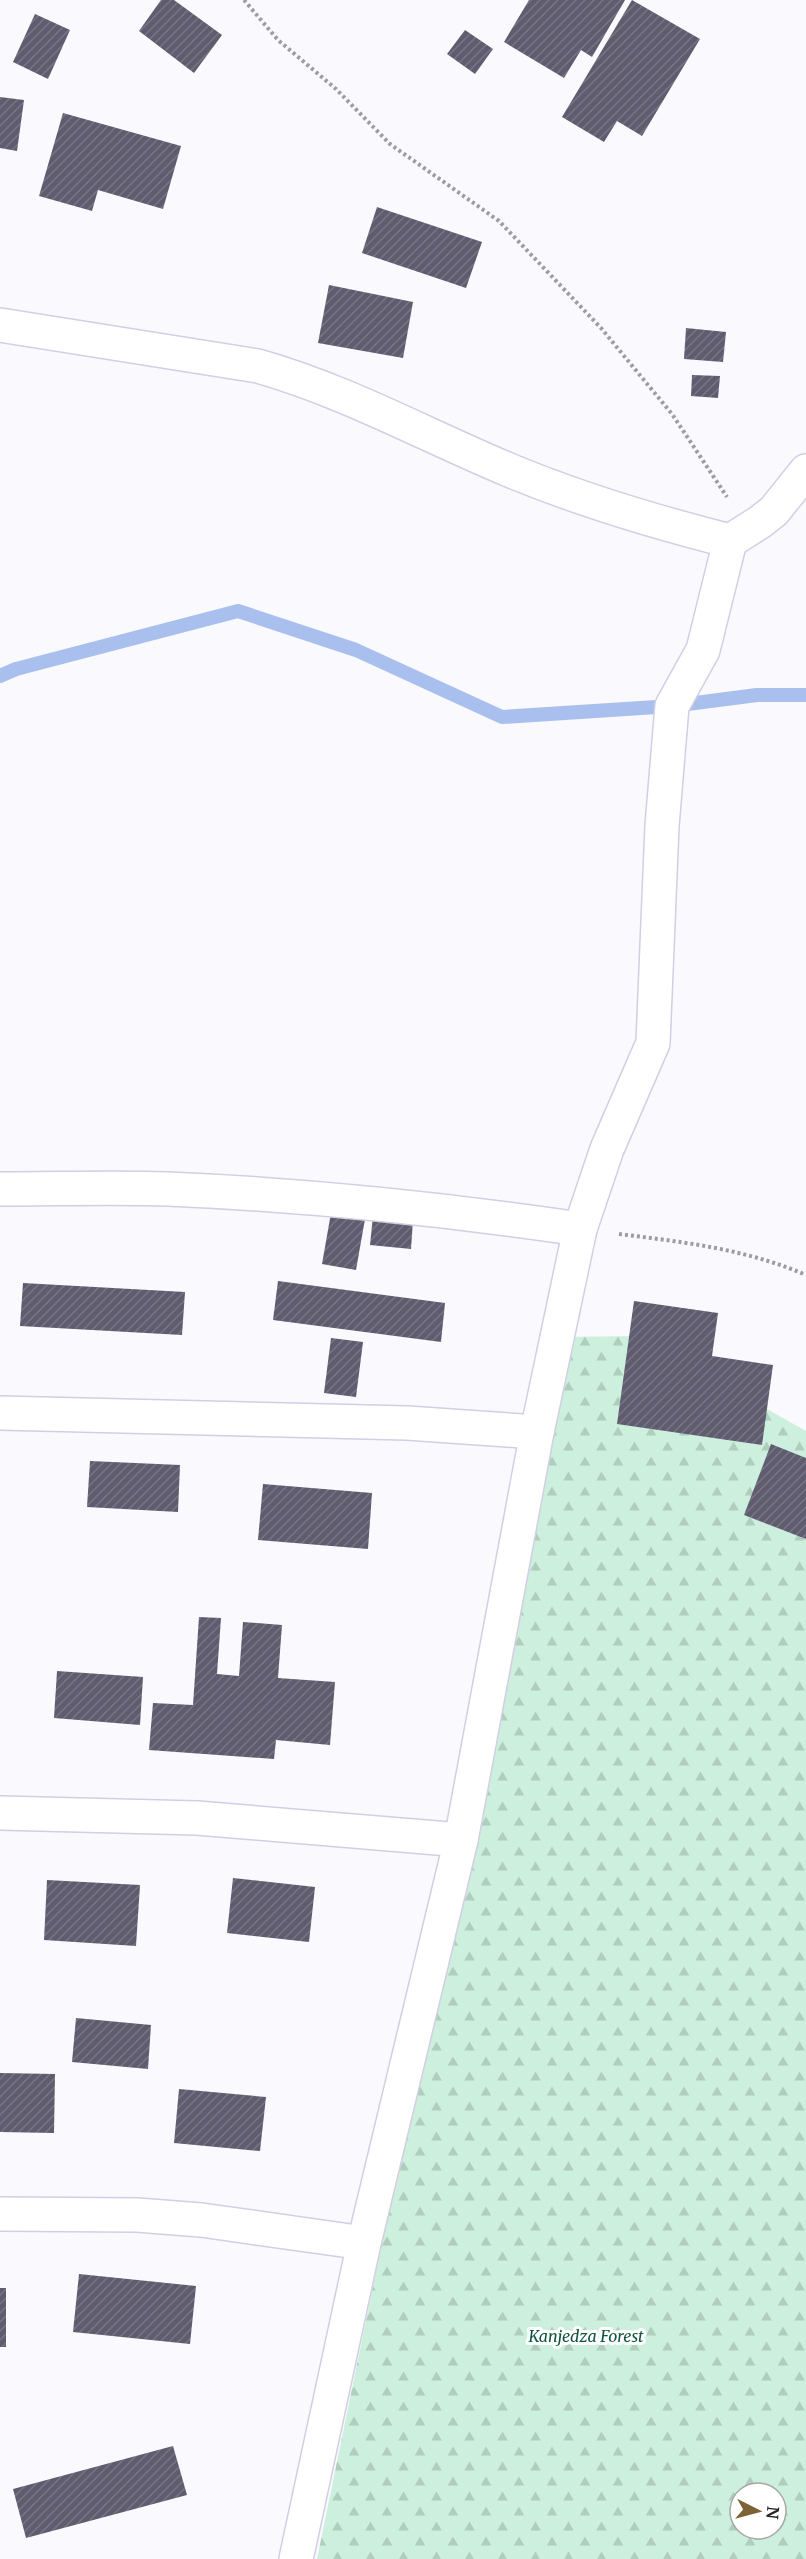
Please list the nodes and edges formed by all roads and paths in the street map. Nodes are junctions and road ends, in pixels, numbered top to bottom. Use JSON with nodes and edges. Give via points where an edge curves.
{"nodes":[{"id":1,"x":244,"y":0,"type":"edge"},
{"id":2,"x":0,"y":326,"type":"edge"},
{"id":3,"x":806,"y":471,"type":"edge"},
{"id":4,"x":739,"y":535,"type":"junction"},
{"id":5,"x":0,"y":1189,"type":"edge"},
{"id":6,"x":580,"y":1229,"type":"junction"},
{"id":7,"x":806,"y":1275,"type":"edge"},
{"id":8,"x":0,"y":1413,"type":"edge"},
{"id":9,"x":537,"y":1432,"type":"junction"},
{"id":10,"x":0,"y":1813,"type":"edge"},
{"id":11,"x":461,"y":1840,"type":"junction"},
{"id":12,"x":0,"y":2214,"type":"edge"},
{"id":13,"x":364,"y":2243,"type":"junction"},
{"id":14,"x":296,"y":2559,"type":"edge"}],
"edges":[{"from":1,"to":4,"type":"path","via":[[278,40],[336,89],[390,144],[500,221],[601,328],[672,414]]},
{"from":2,"to":4,"type":"street","via":[[258,366],[296,376],[573,496],[669,525]]},
{"from":3,"to":4,"type":"street","via":[[774,511]]},
{"from":4,"to":6,"type":"street","via":[[703,650],[672,706],[662,826],[653,1043],[607,1149]]},
{"from":5,"to":6,"type":"street","via":[[167,1189],[432,1209]]},
{"from":6,"to":7,"type":"path","via":[[718,1247]]},
{"from":6,"to":9,"type":"street"},
{"from":8,"to":9,"type":"street","via":[[407,1423]]},
{"from":9,"to":11,"type":"street"},
{"from":10,"to":11,"type":"street","via":[[197,1818]]},
{"from":11,"to":13,"type":"street"},
{"from":12,"to":13,"type":"street","via":[[201,2220]]},
{"from":13,"to":14,"type":"street"}]}
